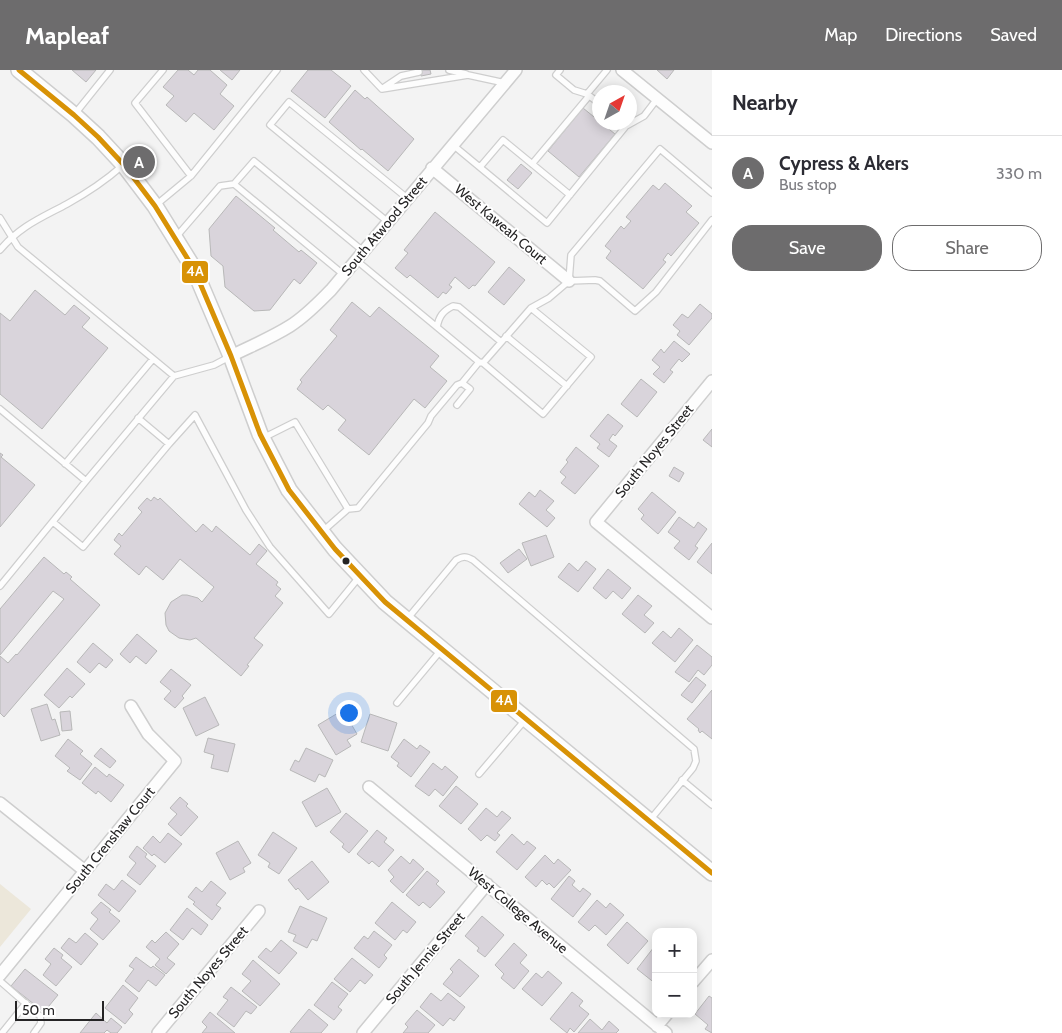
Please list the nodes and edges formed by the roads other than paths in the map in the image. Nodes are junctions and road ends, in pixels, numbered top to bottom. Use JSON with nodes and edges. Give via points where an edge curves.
{"nodes":[{"id":1,"x":19,"y":70,"type":"edge"},
{"id":2,"x":110,"y":70,"type":"edge"},
{"id":3,"x":163,"y":70,"type":"edge"},
{"id":4,"x":277,"y":70,"type":"edge"},
{"id":5,"x":364,"y":70,"type":"edge"},
{"id":6,"x":449,"y":70,"type":"edge"},
{"id":7,"x":516,"y":70,"type":"edge"},
{"id":8,"x":560,"y":70,"type":"edge"},
{"id":9,"x":607,"y":70,"type":"edge"},
{"id":10,"x":622,"y":70,"type":"edge"},
{"id":11,"x":419,"y":72,"type":"dead end"},
{"id":12,"x":468,"y":75,"type":"junction"},
{"id":13,"x":505,"y":83,"type":"junction"},
{"id":14,"x":382,"y":89,"type":"junction"},
{"id":15,"x":588,"y":95,"type":"junction"},
{"id":16,"x":592,"y":98,"type":"edge"},
{"id":17,"x":657,"y":99,"type":"junction"},
{"id":18,"x":74,"y":114,"type":"junction"},
{"id":19,"x":637,"y":119,"type":"edge"},
{"id":20,"x":619,"y":130,"type":"edge"},
{"id":21,"x":712,"y":143,"type":"edge"},
{"id":22,"x":453,"y":145,"type":"junction"},
{"id":23,"x":532,"y":164,"type":"junction"},
{"id":24,"x":124,"y":165,"type":"junction"},
{"id":25,"x":480,"y":167,"type":"junction"},
{"id":26,"x":432,"y":168,"type":"junction"},
{"id":27,"x":191,"y":176,"type":"junction"},
{"id":28,"x":234,"y":184,"type":"junction"},
{"id":29,"x":712,"y":193,"type":"edge"},
{"id":30,"x":570,"y":195,"type":"junction"},
{"id":31,"x":407,"y":198,"type":"junction"},
{"id":32,"x":155,"y":206,"type":"junction"},
{"id":33,"x":0,"y":218,"type":"edge"},
{"id":34,"x":712,"y":220,"type":"edge"},
{"id":35,"x":388,"y":222,"type":"junction"},
{"id":36,"x":11,"y":237,"type":"junction"},
{"id":37,"x":175,"y":239,"type":"junction"},
{"id":38,"x":0,"y":250,"type":"edge"},
{"id":39,"x":360,"y":255,"type":"junction"},
{"id":40,"x":344,"y":275,"type":"junction"},
{"id":41,"x":569,"y":281,"type":"junction"},
{"id":42,"x":531,"y":308,"type":"junction"},
{"id":43,"x":437,"y":328,"type":"junction"},
{"id":44,"x":506,"y":336,"type":"junction"},
{"id":45,"x":500,"y":342,"type":"junction"},
{"id":46,"x":231,"y":356,"type":"junction"},
{"id":47,"x":153,"y":359,"type":"junction"},
{"id":48,"x":481,"y":363,"type":"junction"},
{"id":49,"x":174,"y":376,"type":"junction"},
{"id":50,"x":712,"y":381,"type":"edge"},
{"id":51,"x":462,"y":383,"type":"junction"},
{"id":52,"x":567,"y":386,"type":"junction"},
{"id":53,"x":456,"y":405,"type":"dead end"},
{"id":54,"x":0,"y":409,"type":"edge"},
{"id":55,"x":138,"y":418,"type":"junction"},
{"id":56,"x":263,"y":438,"type":"junction"},
{"id":57,"x":169,"y":444,"type":"junction"},
{"id":58,"x":66,"y":464,"type":"junction"},
{"id":59,"x":86,"y":481,"type":"junction"},
{"id":60,"x":348,"y":509,"type":"junction"},
{"id":61,"x":53,"y":522,"type":"junction"},
{"id":62,"x":322,"y":532,"type":"junction"},
{"id":63,"x":360,"y":576,"type":"junction"},
{"id":64,"x":0,"y":586,"type":"edge"},
{"id":65,"x":712,"y":618,"type":"edge"},
{"id":66,"x":406,"y":620,"type":"junction"},
{"id":67,"x":442,"y":649,"type":"junction"},
{"id":68,"x":397,"y":703,"type":"dead end"},
{"id":69,"x":130,"y":706,"type":"dead end"},
{"id":70,"x":526,"y":719,"type":"junction"},
{"id":71,"x":480,"y":774,"type":"dead end"},
{"id":72,"x":682,"y":780,"type":"junction"},
{"id":73,"x":369,"y":787,"type":"dead end"},
{"id":74,"x":0,"y":803,"type":"edge"},
{"id":75,"x":712,"y":805,"type":"edge"},
{"id":76,"x":649,"y":821,"type":"junction"},
{"id":77,"x":85,"y":871,"type":"junction"},
{"id":78,"x":712,"y":873,"type":"edge"},
{"id":79,"x":487,"y":884,"type":"junction"},
{"id":80,"x":259,"y":911,"type":"dead end"},
{"id":81,"x":712,"y":960,"type":"edge"},
{"id":82,"x":0,"y":975,"type":"edge"},
{"id":83,"x":697,"y":977,"type":"edge"},
{"id":84,"x":0,"y":981,"type":"edge"},
{"id":85,"x":26,"y":1003,"type":"junction"},
{"id":86,"x":662,"y":1029,"type":"edge"},
{"id":87,"x":2,"y":1033,"type":"edge"},
{"id":88,"x":34,"y":1033,"type":"edge"},
{"id":89,"x":158,"y":1033,"type":"edge"},
{"id":90,"x":363,"y":1033,"type":"edge"}],
"edges":[{"from":1,"to":18,"type":"street"},
{"from":2,"to":18,"type":"lane"},
{"from":3,"to":27,"type":"lane","via":[[135,103]]},
{"from":4,"to":27,"type":"lane"},
{"from":5,"to":14,"type":"lane"},
{"from":6,"to":12,"type":"lane"},
{"from":7,"to":13,"type":"street","name":"South Atwood Street"},
{"from":8,"to":15,"type":"lane","via":[[556,75],[574,90]]},
{"from":9,"to":15,"type":"lane"},
{"from":10,"to":17,"type":"street"},
{"from":11,"to":14,"type":"lane","via":[[401,76]]},
{"from":12,"to":13,"type":"lane"},
{"from":12,"to":14,"type":"lane"},
{"from":13,"to":22,"type":"street","name":"South Atwood Street"},
{"from":15,"to":16,"type":"lane"},
{"from":15,"to":23,"type":"lane"},
{"from":17,"to":19,"type":"lane","via":[[644,116]]},
{"from":17,"to":21,"type":"street"},
{"from":18,"to":24,"type":"street"},
{"from":20,"to":30,"type":"lane"},
{"from":22,"to":25,"type":"lane"},
{"from":22,"to":26,"type":"street","name":"South Atwood Street"},
{"from":23,"to":25,"type":"lane","via":[[503,140]]},
{"from":23,"to":30,"type":"lane"},
{"from":24,"to":32,"type":"street"},
{"from":24,"to":36,"type":"lane","via":[[96,186],[27,224]]},
{"from":25,"to":30,"type":"lane","via":[[547,223]]},
{"from":26,"to":31,"type":"street","name":"South Atwood Street"},
{"from":26,"to":41,"type":"street","name":"West Kaweah Court"},
{"from":27,"to":32,"type":"lane"},
{"from":28,"to":37,"type":"lane","via":[[220,186]]},
{"from":28,"to":39,"type":"lane","via":[[254,160]]},
{"from":28,"to":40,"type":"lane"},
{"from":29,"to":41,"type":"lane","via":[[660,149],[571,255]]},
{"from":31,"to":35,"type":"street","name":"South Atwood Street"},
{"from":31,"to":35,"type":"lane","via":[[289,102],[270,126]]},
{"from":32,"to":37,"type":"street"},
{"from":33,"to":36,"type":"lane"},
{"from":34,"to":41,"type":"lane","via":[[656,292],[635,311],[600,282]]},
{"from":35,"to":39,"type":"street","name":"South Atwood Street"},
{"from":36,"to":38,"type":"lane"},
{"from":36,"to":47,"type":"lane","via":[[18,247]]},
{"from":37,"to":46,"type":"street","via":[[194,269]]},
{"from":39,"to":40,"type":"street","name":"South Atwood Street"},
{"from":39,"to":43,"type":"lane"},
{"from":40,"to":46,"type":"street","name":"South Atwood Street","via":[[292,325]]},
{"from":41,"to":42,"type":"lane"},
{"from":42,"to":44,"type":"lane"},
{"from":42,"to":52,"type":"lane","via":[[591,357]]},
{"from":43,"to":45,"type":"lane","via":[[444,310],[459,307]]},
{"from":43,"to":48,"type":"lane"},
{"from":44,"to":45,"type":"lane"},
{"from":44,"to":52,"type":"lane"},
{"from":45,"to":48,"type":"lane"},
{"from":46,"to":49,"type":"lane","via":[[214,365]]},
{"from":46,"to":56,"type":"street"},
{"from":47,"to":49,"type":"lane"},
{"from":47,"to":58,"type":"lane"},
{"from":48,"to":51,"type":"lane"},
{"from":48,"to":52,"type":"lane","via":[[544,414]]},
{"from":49,"to":55,"type":"lane"},
{"from":50,"to":65,"type":"street","name":"South Noyes Street","via":[[596,522]]},
{"from":51,"to":53,"type":"lane","via":[[470,389]]},
{"from":51,"to":60,"type":"lane","via":[[431,416],[358,508]]},
{"from":54,"to":58,"type":"lane"},
{"from":55,"to":57,"type":"lane"},
{"from":55,"to":59,"type":"lane"},
{"from":56,"to":60,"type":"lane","via":[[295,422]]},
{"from":56,"to":62,"type":"street","via":[[290,490]]},
{"from":57,"to":61,"type":"lane","via":[[83,546]]},
{"from":57,"to":63,"type":"lane","via":[[195,414],[246,510],[270,547],[329,614]]},
{"from":58,"to":59,"type":"lane"},
{"from":59,"to":61,"type":"lane"},
{"from":60,"to":62,"type":"lane"},
{"from":61,"to":64,"type":"lane"},
{"from":62,"to":63,"type":"street"},
{"from":63,"to":66,"type":"street"},
{"from":66,"to":67,"type":"street"},
{"from":66,"to":72,"type":"lane","via":[[456,560],[467,557],[694,748],[696,761]]},
{"from":67,"to":68,"type":"lane"},
{"from":67,"to":70,"type":"street"},
{"from":69,"to":77,"type":"street","name":"South Crenshaw Court","via":[[148,734],[175,761]]},
{"from":70,"to":71,"type":"lane"},
{"from":70,"to":76,"type":"street"},
{"from":72,"to":75,"type":"lane"},
{"from":72,"to":76,"type":"lane"},
{"from":73,"to":79,"type":"street","name":"West College Avenue"},
{"from":74,"to":77,"type":"street"},
{"from":76,"to":78,"type":"street"},
{"from":77,"to":82,"type":"street","name":"South Crenshaw Court"},
{"from":79,"to":86,"type":"street","name":"West College Avenue"},
{"from":79,"to":90,"type":"street","name":"South Jennie Street"},
{"from":80,"to":89,"type":"street","name":"South Noyes Street"},
{"from":81,"to":83,"type":"street"},
{"from":84,"to":85,"type":"lane"},
{"from":85,"to":87,"type":"lane"},
{"from":85,"to":88,"type":"lane","via":[[41,1018]]}]}
